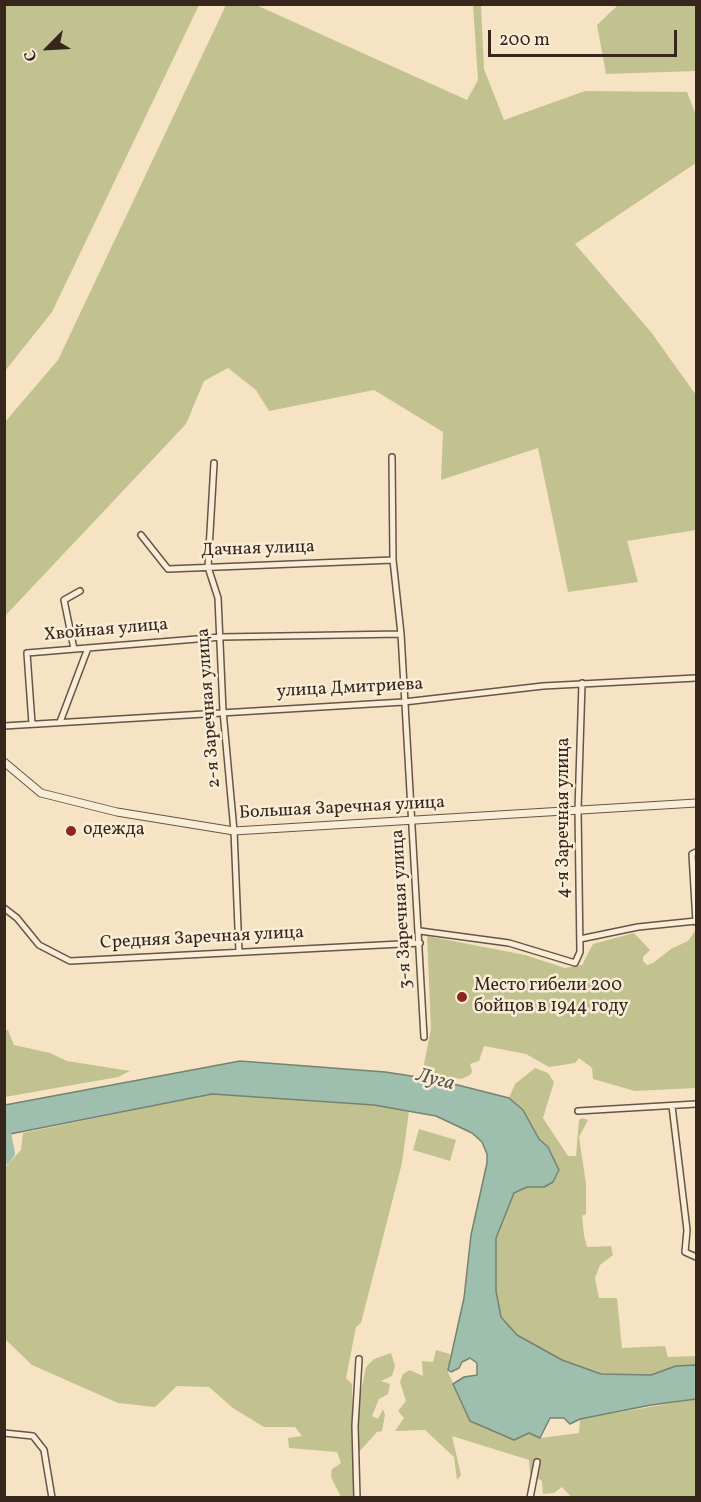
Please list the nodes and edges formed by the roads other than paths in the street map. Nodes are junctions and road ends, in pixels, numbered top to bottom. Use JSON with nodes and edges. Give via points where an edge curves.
{"nodes":[{"id":1,"x":392,"y":457,"type":"dead end"},
{"id":2,"x":214,"y":463,"type":"dead end"},
{"id":3,"x":141,"y":535,"type":"dead end"},
{"id":4,"x":393,"y":560,"type":"junction"},
{"id":5,"x":208,"y":567,"type":"junction"},
{"id":6,"x":80,"y":591,"type":"dead end"},
{"id":7,"x":401,"y":634,"type":"junction"},
{"id":8,"x":221,"y":637,"type":"junction"},
{"id":9,"x":88,"y":648,"type":"junction"},
{"id":10,"x":74,"y":649,"type":"junction"},
{"id":11,"x":696,"y":678,"type":"edge"},
{"id":12,"x":582,"y":683,"type":"junction"},
{"id":13,"x":404,"y":702,"type":"junction"},
{"id":14,"x":224,"y":711,"type":"junction"},
{"id":15,"x":60,"y":722,"type":"junction"},
{"id":16,"x":32,"y":724,"type":"junction"},
{"id":17,"x":4,"y":726,"type":"edge"},
{"id":18,"x":4,"y":762,"type":"edge"},
{"id":19,"x":696,"y":803,"type":"edge"},
{"id":20,"x":578,"y":810,"type":"junction"},
{"id":21,"x":413,"y":821,"type":"junction"},
{"id":22,"x":234,"y":831,"type":"junction"},
{"id":23,"x":696,"y":852,"type":"edge"},
{"id":24,"x":4,"y":908,"type":"edge"},
{"id":25,"x":696,"y":922,"type":"edge"},
{"id":26,"x":420,"y":931,"type":"junction"},
{"id":27,"x":580,"y":939,"type":"junction"},
{"id":28,"x":420,"y":943,"type":"junction"},
{"id":29,"x":239,"y":952,"type":"junction"},
{"id":30,"x":424,"y":1037,"type":"dead end"},
{"id":31,"x":696,"y":1104,"type":"edge"},
{"id":32,"x":672,"y":1106,"type":"junction"},
{"id":33,"x":578,"y":1111,"type":"dead end"},
{"id":34,"x":696,"y":1257,"type":"edge"},
{"id":35,"x":359,"y":1359,"type":"dead end"},
{"id":36,"x":4,"y":1433,"type":"edge"},
{"id":37,"x":537,"y":1462,"type":"dead end"},
{"id":38,"x":52,"y":1497,"type":"edge"},
{"id":39,"x":357,"y":1497,"type":"edge"},
{"id":40,"x":530,"y":1497,"type":"edge"}],
"edges":[{"from":1,"to":4,"type":"street","name":"3-я Заречная улица"},
{"from":2,"to":5,"type":"street","name":"2-я Заречная улица"},
{"from":3,"to":5,"type":"street","name":"Дачная улица","via":[[168,569]]},
{"from":4,"to":5,"type":"street","name":"Дачная улица"},
{"from":4,"to":7,"type":"street","name":"3-я Заречная улица"},
{"from":5,"to":8,"type":"street","name":"2-я Заречная улица","via":[[218,598]]},
{"from":6,"to":10,"type":"street","via":[[64,600]]},
{"from":7,"to":8,"type":"street","name":"Хвойная улица"},
{"from":7,"to":13,"type":"street","name":"3-я Заречная улица"},
{"from":8,"to":9,"type":"street","name":"Хвойная улица"},
{"from":8,"to":14,"type":"street","name":"2-я Заречная улица"},
{"from":9,"to":10,"type":"street","name":"Хвойная улица"},
{"from":9,"to":15,"type":"street"},
{"from":10,"to":16,"type":"street","name":"Хвойная улица","via":[[27,653]]},
{"from":11,"to":12,"type":"street","name":"улица Дмитриева"},
{"from":12,"to":13,"type":"street","name":"улица Дмитриева"},
{"from":12,"to":20,"type":"street","name":"4-я Заречная улица"},
{"from":13,"to":14,"type":"street","name":"улица Дмитриева"},
{"from":13,"to":21,"type":"street","name":"3-я Заречная улица"},
{"from":14,"to":15,"type":"street","name":"улица Дмитриева"},
{"from":14,"to":22,"type":"street","name":"2-я Заречная улица"},
{"from":15,"to":16,"type":"street","name":"улица Дмитриева"},
{"from":16,"to":17,"type":"street","name":"улица Дмитриева"},
{"from":18,"to":22,"type":"street","name":"Большая Заречная улица","via":[[41,793],[117,812]]},
{"from":19,"to":20,"type":"street","name":"Большая Заречная улица"},
{"from":20,"to":21,"type":"street","name":"Большая Заречная улица"},
{"from":20,"to":27,"type":"street","name":"4-я Заречная улица"},
{"from":21,"to":22,"type":"street","name":"Большая Заречная улица"},
{"from":21,"to":26,"type":"street","name":"3-я Заречная улица"},
{"from":22,"to":29,"type":"street","name":"2-я Заречная улица"},
{"from":23,"to":25,"type":"street","via":[[692,854]]},
{"from":24,"to":29,"type":"street","name":"Средняя Заречная улица","via":[[39,945],[70,961]]},
{"from":25,"to":27,"type":"street","via":[[638,927]]},
{"from":26,"to":27,"type":"street","name":"4-я Заречная улица","via":[[509,944],[575,963]]},
{"from":26,"to":28,"type":"street","name":"3-я Заречная улица"},
{"from":28,"to":29,"type":"street","name":"Средняя Заречная улица"},
{"from":28,"to":30,"type":"street","name":"3-я Заречная улица"},
{"from":31,"to":32,"type":"street"},
{"from":32,"to":33,"type":"street"},
{"from":32,"to":34,"type":"street","via":[[687,1230],[685,1252]]},
{"from":35,"to":39,"type":"street","via":[[355,1426]]},
{"from":36,"to":38,"type":"street","via":[[33,1436],[44,1450]]},
{"from":37,"to":40,"type":"street"}]}
